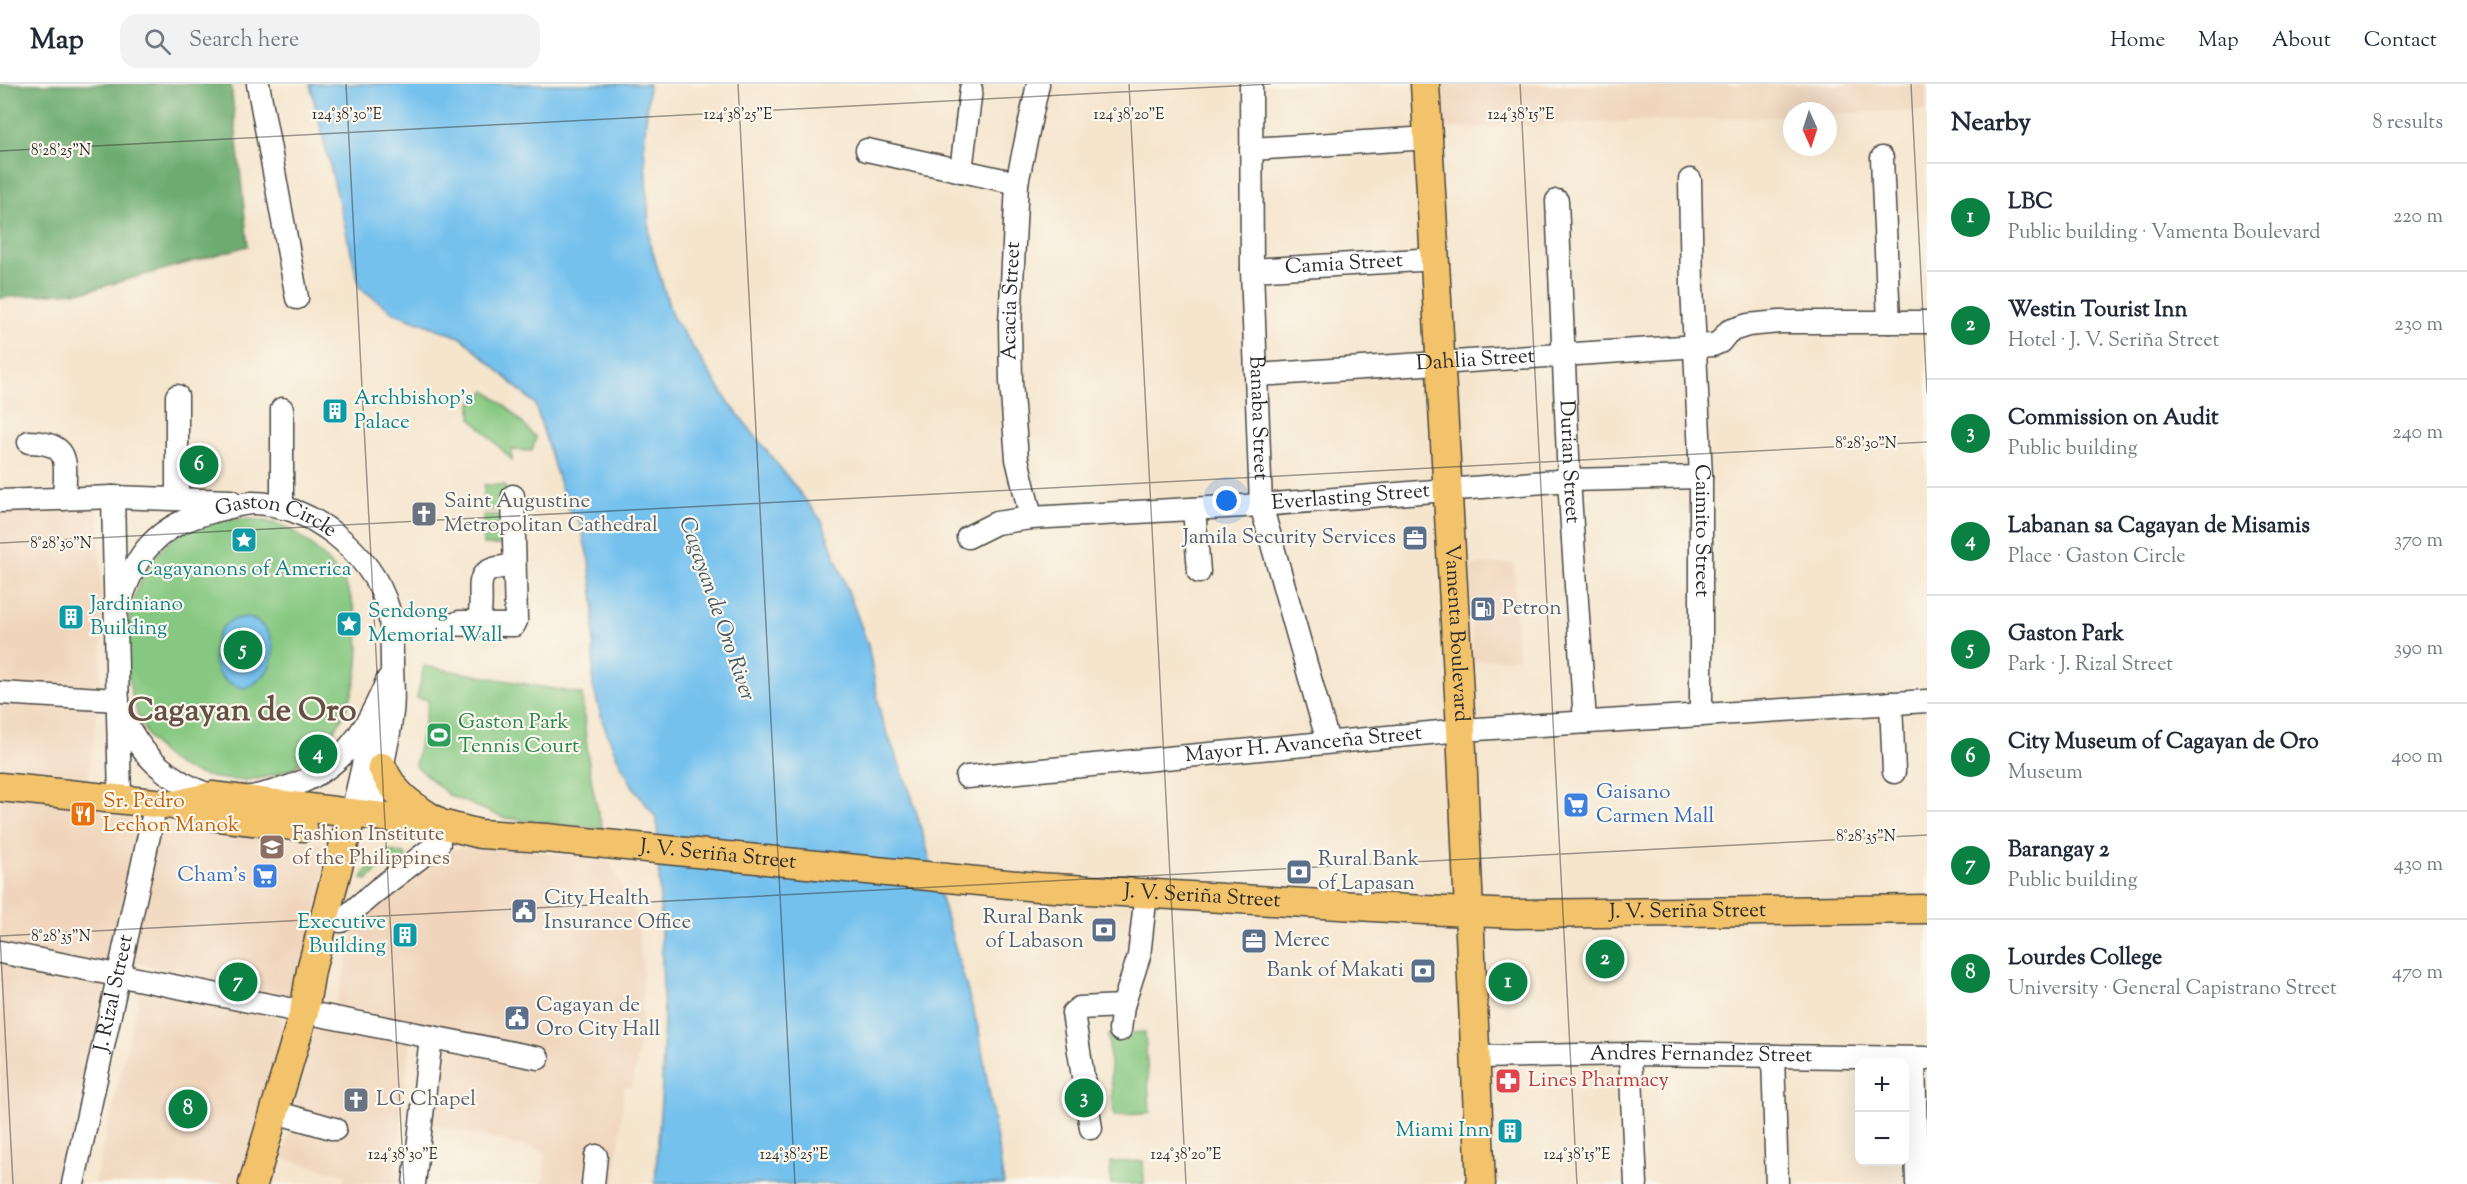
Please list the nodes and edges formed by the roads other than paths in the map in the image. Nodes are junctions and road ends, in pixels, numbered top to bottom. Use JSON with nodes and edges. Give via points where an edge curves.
{"nodes":[{"id":1,"x":258,"y":84,"type":"edge"},
{"id":2,"x":1038,"y":84,"type":"edge"},
{"id":3,"x":1251,"y":84,"type":"edge"},
{"id":4,"x":1425,"y":84,"type":"edge"},
{"id":5,"x":971,"y":89,"type":"dead end"},
{"id":6,"x":1429,"y":138,"type":"junction"},
{"id":7,"x":1251,"y":149,"type":"junction"},
{"id":8,"x":867,"y":150,"type":"dead end"},
{"id":9,"x":1882,"y":158,"type":"dead end"},
{"id":10,"x":961,"y":171,"type":"junction"},
{"id":11,"x":1690,"y":180,"type":"dead end"},
{"id":12,"x":1017,"y":183,"type":"junction"},
{"id":13,"x":1557,"y":201,"type":"dead end"},
{"id":14,"x":1436,"y":259,"type":"junction"},
{"id":15,"x":1252,"y":270,"type":"junction"},
{"id":16,"x":297,"y":298,"type":"dead end"},
{"id":17,"x":1889,"y":322,"type":"junction"},
{"id":18,"x":1927,"y":322,"type":"edge"},
{"id":19,"x":1695,"y":346,"type":"junction"},
{"id":20,"x":1563,"y":355,"type":"junction"},
{"id":21,"x":1441,"y":363,"type":"junction"},
{"id":22,"x":1257,"y":375,"type":"junction"},
{"id":23,"x":177,"y":396,"type":"dead end"},
{"id":24,"x":282,"y":409,"type":"dead end"},
{"id":25,"x":29,"y":441,"type":"dead end"},
{"id":26,"x":1701,"y":477,"type":"junction"},
{"id":27,"x":1569,"y":480,"type":"junction"},
{"id":28,"x":1446,"y":490,"type":"junction"},
{"id":29,"x":513,"y":496,"type":"dead end"},
{"id":30,"x":114,"y":497,"type":"junction"},
{"id":31,"x":177,"y":498,"type":"junction"},
{"id":32,"x":64,"y":499,"type":"junction"},
{"id":33,"x":0,"y":501,"type":"edge"},
{"id":34,"x":251,"y":503,"type":"junction"},
{"id":35,"x":1261,"y":505,"type":"junction"},
{"id":36,"x":282,"y":508,"type":"junction"},
{"id":37,"x":1194,"y":509,"type":"junction"},
{"id":38,"x":1031,"y":518,"type":"junction"},
{"id":39,"x":968,"y":537,"type":"dead end"},
{"id":40,"x":514,"y":566,"type":"junction"},
{"id":41,"x":1199,"y":573,"type":"dead end"},
{"id":42,"x":116,"y":612,"type":"junction"},
{"id":43,"x":391,"y":622,"type":"junction"},
{"id":44,"x":392,"y":667,"type":"junction"},
{"id":45,"x":0,"y":693,"type":"edge"},
{"id":46,"x":118,"y":700,"type":"junction"},
{"id":47,"x":1927,"y":701,"type":"edge"},
{"id":48,"x":1891,"y":703,"type":"junction"},
{"id":49,"x":376,"y":706,"type":"junction"},
{"id":50,"x":1701,"y":715,"type":"junction"},
{"id":51,"x":1585,"y":722,"type":"junction"},
{"id":52,"x":1461,"y":730,"type":"junction"},
{"id":53,"x":1328,"y":742,"type":"junction"},
{"id":54,"x":382,"y":767,"type":"junction"},
{"id":55,"x":1894,"y":772,"type":"dead end"},
{"id":56,"x":967,"y":777,"type":"dead end"},
{"id":57,"x":0,"y":787,"type":"edge"},
{"id":58,"x":212,"y":796,"type":"junction"},
{"id":59,"x":120,"y":799,"type":"junction"},
{"id":60,"x":241,"y":799,"type":"junction"},
{"id":61,"x":165,"y":804,"type":"junction"},
{"id":62,"x":359,"y":823,"type":"junction"},
{"id":63,"x":440,"y":833,"type":"junction"},
{"id":64,"x":1146,"y":893,"type":"junction"},
{"id":65,"x":1927,"y":909,"type":"edge"},
{"id":66,"x":1469,"y":912,"type":"junction"},
{"id":67,"x":341,"y":921,"type":"junction"},
{"id":68,"x":0,"y":952,"type":"edge"},
{"id":69,"x":120,"y":975,"type":"junction"},
{"id":70,"x":1123,"y":1006,"type":"junction"},
{"id":71,"x":304,"y":1012,"type":"junction"},
{"id":72,"x":1120,"y":1030,"type":"dead end"},
{"id":73,"x":431,"y":1037,"type":"junction"},
{"id":74,"x":1630,"y":1054,"type":"junction"},
{"id":75,"x":1773,"y":1056,"type":"junction"},
{"id":76,"x":1476,"y":1057,"type":"junction"},
{"id":77,"x":538,"y":1058,"type":"dead end"},
{"id":78,"x":1920,"y":1058,"type":"edge"},
{"id":79,"x":275,"y":1112,"type":"junction"},
{"id":80,"x":1091,"y":1128,"type":"dead end"},
{"id":81,"x":335,"y":1129,"type":"dead end"},
{"id":82,"x":596,"y":1156,"type":"dead end"},
{"id":83,"x":72,"y":1184,"type":"edge"},
{"id":84,"x":253,"y":1184,"type":"edge"},
{"id":85,"x":414,"y":1184,"type":"edge"},
{"id":86,"x":593,"y":1184,"type":"edge"},
{"id":87,"x":1481,"y":1184,"type":"edge"},
{"id":88,"x":1636,"y":1184,"type":"edge"},
{"id":89,"x":1777,"y":1184,"type":"edge"},
{"id":90,"x":1917,"y":1184,"type":"edge"}],
"edges":[{"from":1,"to":16,"type":"street"},
{"from":2,"to":12,"type":"street","name":"Acacia Street"},
{"from":3,"to":7,"type":"street","name":"Banaba Street"},
{"from":4,"to":6,"type":"main road","name":"Vamenta Boulevard"},
{"from":5,"to":10,"type":"street"},
{"from":6,"to":7,"type":"street"},
{"from":6,"to":14,"type":"main road","name":"Vamenta Boulevard"},
{"from":7,"to":15,"type":"street","name":"Banaba Street"},
{"from":8,"to":10,"type":"street"},
{"from":9,"to":17,"type":"street"},
{"from":10,"to":12,"type":"street"},
{"from":11,"to":19,"type":"street","name":"Caimito Street"},
{"from":12,"to":38,"type":"street","name":"Acacia Street","via":[[1011,382],[1017,459]]},
{"from":13,"to":20,"type":"street","name":"Durian Street"},
{"from":14,"to":15,"type":"street","name":"Camia Street"},
{"from":14,"to":21,"type":"main road","name":"Vamenta Boulevard"},
{"from":15,"to":22,"type":"street","name":"Banaba Street"},
{"from":17,"to":18,"type":"street","name":"Dahlia Street"},
{"from":17,"to":19,"type":"street","name":"Dahlia Street","via":[[1748,325],[1729,332],[1713,345]]},
{"from":19,"to":20,"type":"street","name":"Dahlia Street"},
{"from":19,"to":26,"type":"street","name":"Caimito Street"},
{"from":20,"to":21,"type":"street","name":"Dahlia Street"},
{"from":20,"to":27,"type":"street","name":"Durian Street"},
{"from":21,"to":22,"type":"street","name":"Dahlia Street"},
{"from":21,"to":28,"type":"main road","name":"Vamenta Boulevard"},
{"from":22,"to":35,"type":"street","name":"Banaba Street"},
{"from":23,"to":31,"type":"street"},
{"from":24,"to":36,"type":"street"},
{"from":25,"to":32,"type":"street","via":[[47,442],[62,452]]},
{"from":26,"to":27,"type":"street","name":"Everlasting Street"},
{"from":26,"to":50,"type":"street","name":"Caimito Street"},
{"from":27,"to":28,"type":"street","name":"Everlasting Street"},
{"from":27,"to":51,"type":"street","name":"Durian Street"},
{"from":28,"to":35,"type":"street","name":"Everlasting Street"},
{"from":28,"to":52,"type":"main road","name":"Vamenta Boulevard"},
{"from":29,"to":40,"type":"street"},
{"from":30,"to":31,"type":"street"},
{"from":30,"to":32,"type":"street"},
{"from":30,"to":42,"type":"street"},
{"from":31,"to":34,"type":"street"},
{"from":32,"to":33,"type":"street"},
{"from":34,"to":36,"type":"street","name":"Gaston Circle"},
{"from":34,"to":42,"type":"street","name":"Gaston Circle","via":[[192,517],[160,536],[140,559]]},
{"from":35,"to":37,"type":"street","name":"Everlasting Street"},
{"from":35,"to":53,"type":"street","name":"Banaba Street"},
{"from":36,"to":43,"type":"street","name":"Gaston Circle","via":[[334,533],[363,562],[384,596]]},
{"from":37,"to":38,"type":"street","name":"Everlasting Street"},
{"from":37,"to":41,"type":"street"},
{"from":38,"to":39,"type":"street","name":"Everlasting Street","via":[[996,523]]},
{"from":40,"to":43,"type":"street","via":[[493,567],[486,572],[480,582],[480,614],[476,622]]},
{"from":40,"to":43,"type":"street","via":[[516,621],[512,626]]},
{"from":42,"to":46,"type":"street"},
{"from":43,"to":44,"type":"street","name":"Gaston Circle"},
{"from":44,"to":49,"type":"street","name":"Gaston Circle"},
{"from":44,"to":54,"type":"street","name":"Gaston Circle","via":[[392,710]]},
{"from":45,"to":46,"type":"street"},
{"from":46,"to":58,"type":"street","via":[[126,723],[152,761],[180,783]]},
{"from":46,"to":59,"type":"street"},
{"from":47,"to":48,"type":"street","name":"Mayor H. Avanceña Street"},
{"from":48,"to":50,"type":"street","name":"Mayor H. Avanceña Street"},
{"from":48,"to":55,"type":"street"},
{"from":49,"to":60,"type":"street","name":"Gaston Circle","via":[[358,737],[319,775],[289,788]]},
{"from":49,"to":62,"type":"street","name":"Gaston Circle"},
{"from":50,"to":51,"type":"street","name":"Mayor H. Avanceña Street"},
{"from":51,"to":52,"type":"street","name":"Mayor H. Avanceña Street"},
{"from":52,"to":53,"type":"street","name":"Mayor H. Avanceña Street"},
{"from":52,"to":66,"type":"main road","name":"Vamenta Boulevard"},
{"from":53,"to":56,"type":"street","name":"Mayor H. Avanceña Street"},
{"from":54,"to":62,"type":"street","name":"Gaston Circle"},
{"from":54,"to":63,"type":"main road","via":[[394,790]]},
{"from":57,"to":59,"type":"main road"},
{"from":58,"to":60,"type":"main road"},
{"from":58,"to":61,"type":"main road"},
{"from":59,"to":61,"type":"main road"},
{"from":60,"to":62,"type":"main road"},
{"from":61,"to":62,"type":"main road","via":[[210,816]]},
{"from":61,"to":69,"type":"street","name":"J. Rizal Street"},
{"from":62,"to":63,"type":"main road","name":"J. V. Seriña Street"},
{"from":62,"to":67,"type":"main road"},
{"from":62,"to":71,"type":"main road","via":[[311,970]]},
{"from":63,"to":64,"type":"main road","name":"J. V. Seriña Street","via":[[546,838],[1038,887]]},
{"from":63,"to":67,"type":"street"},
{"from":64,"to":66,"type":"main road","name":"J. V. Seriña Street"},
{"from":64,"to":70,"type":"street","via":[[1138,956]]},
{"from":65,"to":66,"type":"main road","name":"J. V. Seriña Street"},
{"from":66,"to":76,"type":"main road","name":"Vamenta Boulevard"},
{"from":67,"to":71,"type":"main road","via":[[329,974]]},
{"from":68,"to":69,"type":"street"},
{"from":69,"to":71,"type":"street"},
{"from":69,"to":83,"type":"street","name":"J. Rizal Street"},
{"from":70,"to":72,"type":"street"},
{"from":70,"to":80,"type":"street","via":[[1079,1008],[1073,1013]]},
{"from":71,"to":73,"type":"street"},
{"from":71,"to":79,"type":"main road"},
{"from":73,"to":77,"type":"street"},
{"from":73,"to":85,"type":"street"},
{"from":74,"to":75,"type":"street","name":"Andres Fernandez Street"},
{"from":74,"to":76,"type":"street","name":"Andres Fernandez Street"},
{"from":74,"to":88,"type":"street"},
{"from":75,"to":78,"type":"street","name":"Andres Fernandez Street"},
{"from":75,"to":89,"type":"street"},
{"from":76,"to":87,"type":"main road","name":"Vamenta Boulevard"},
{"from":78,"to":90,"type":"street"},
{"from":79,"to":81,"type":"street"},
{"from":79,"to":84,"type":"main road"},
{"from":82,"to":86,"type":"street"}]}
